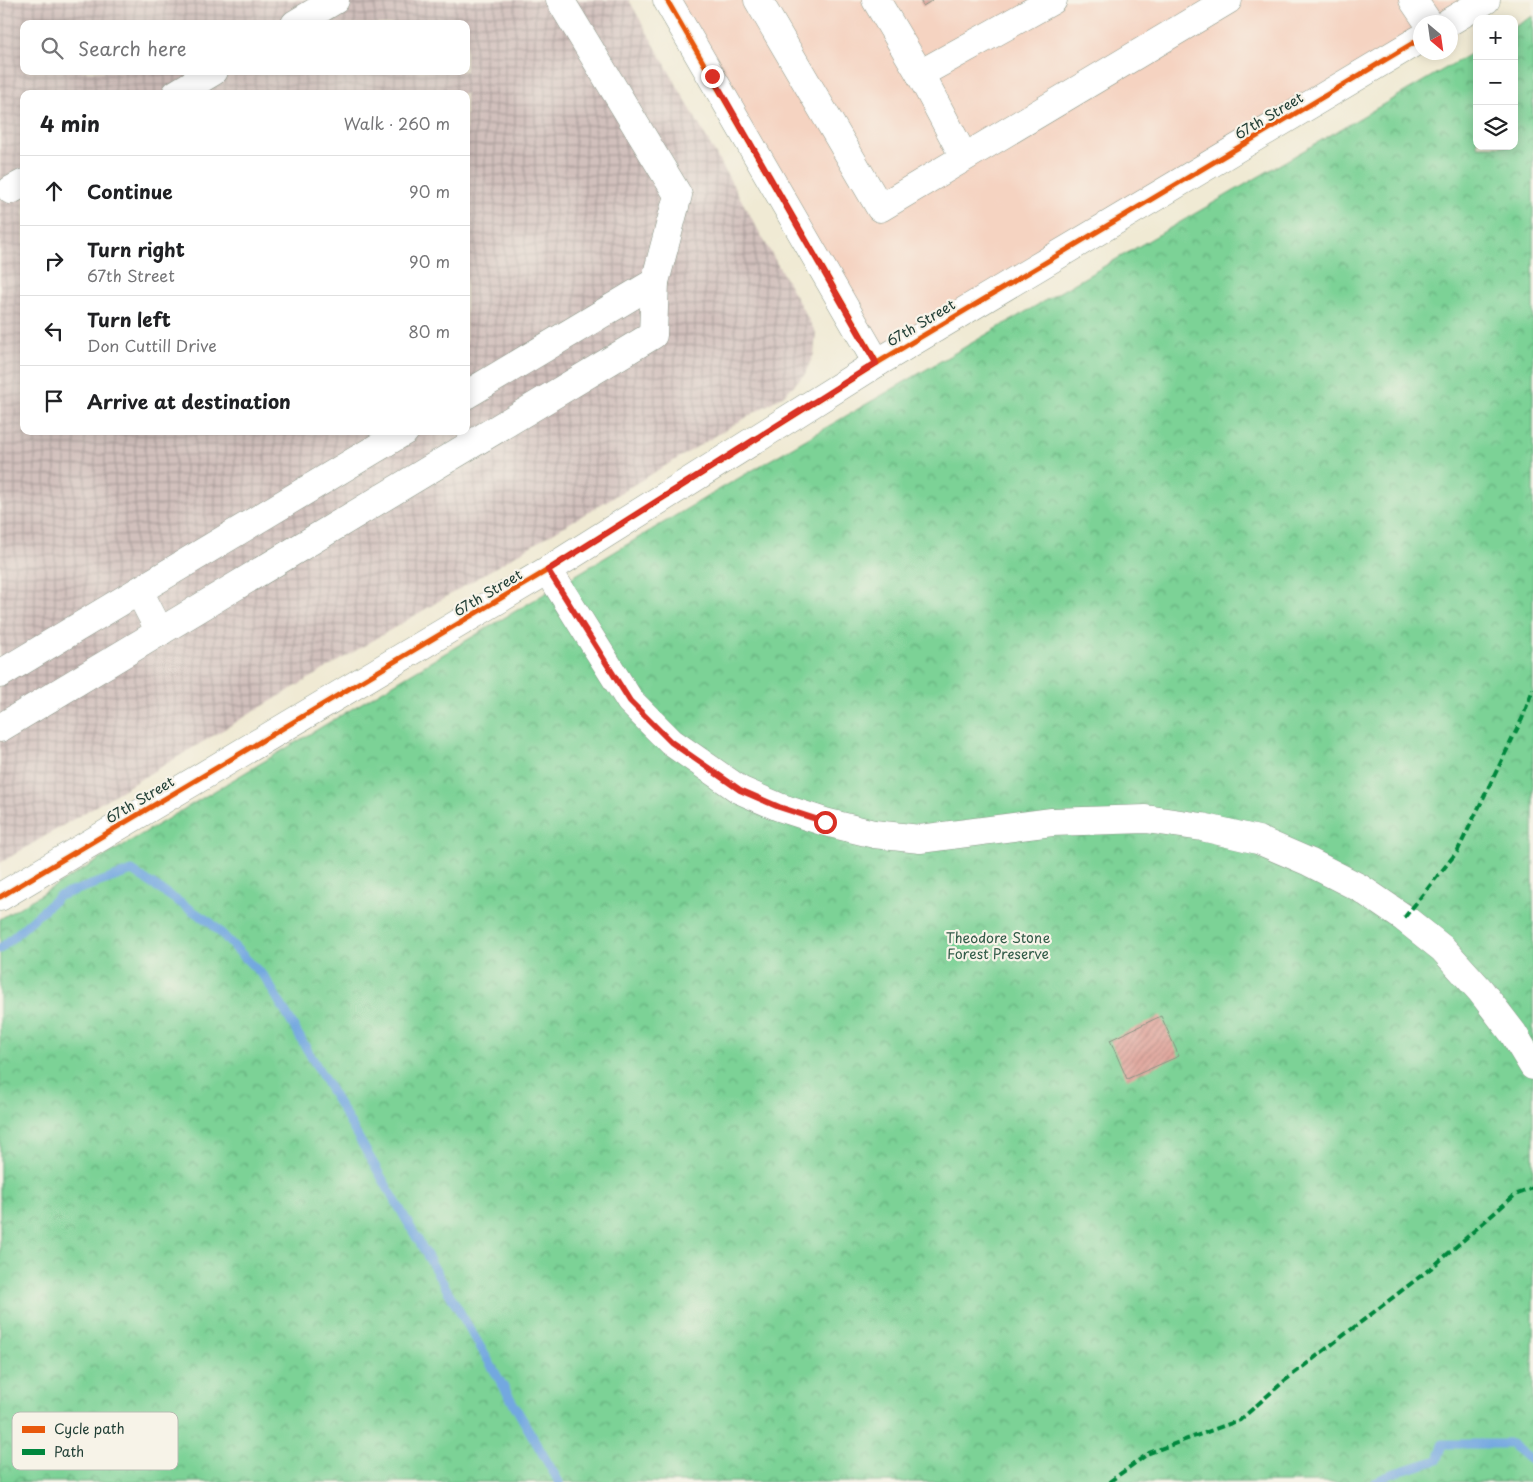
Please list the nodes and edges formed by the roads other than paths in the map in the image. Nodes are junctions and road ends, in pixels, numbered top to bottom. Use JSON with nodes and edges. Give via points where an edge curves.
{"nodes":[{"id":1,"x":335,"y":0,"type":"edge"},
{"id":2,"x":560,"y":0,"type":"edge"},
{"id":3,"x":667,"y":0,"type":"edge"},
{"id":4,"x":758,"y":0,"type":"edge"},
{"id":5,"x":876,"y":0,"type":"edge"},
{"id":6,"x":1228,"y":0,"type":"edge"},
{"id":7,"x":1413,"y":0,"type":"edge"},
{"id":8,"x":1486,"y":0,"type":"edge"},
{"id":9,"x":1049,"y":1,"type":"edge"},
{"id":10,"x":1423,"y":15,"type":"edge"},
{"id":11,"x":1458,"y":17,"type":"edge"},
{"id":12,"x":302,"y":20,"type":"edge"},
{"id":13,"x":1413,"y":43,"type":"edge"},
{"id":14,"x":920,"y":74,"type":"junction"},
{"id":15,"x":207,"y":75,"type":"edge"},
{"id":16,"x":183,"y":90,"type":"edge"},
{"id":17,"x":964,"y":157,"type":"junction"},
{"id":18,"x":655,"y":282,"type":"junction"},
{"id":19,"x":876,"y":363,"type":"junction"},
{"id":20,"x":470,"y":393,"type":"edge"},
{"id":21,"x":398,"y":435,"type":"edge"},
{"id":22,"x":548,"y":570,"type":"junction"},
{"id":23,"x":139,"y":590,"type":"junction"},
{"id":24,"x":160,"y":632,"type":"junction"},
{"id":25,"x":0,"y":674,"type":"edge"},
{"id":26,"x":0,"y":728,"type":"edge"},
{"id":27,"x":0,"y":897,"type":"edge"},
{"id":28,"x":1533,"y":1066,"type":"edge"}],
"edges":[{"from":1,"to":12,"type":"street"},
{"from":2,"to":18,"type":"street","via":[[678,195]]},
{"from":3,"to":19,"type":"street"},
{"from":4,"to":17,"type":"street","via":[[880,208]]},
{"from":5,"to":14,"type":"street"},
{"from":6,"to":17,"type":"street"},
{"from":7,"to":10,"type":"street"},
{"from":8,"to":11,"type":"street"},
{"from":9,"to":14,"type":"street"},
{"from":13,"to":19,"type":"street","name":"67th Street"},
{"from":14,"to":17,"type":"street"},
{"from":15,"to":16,"type":"street"},
{"from":18,"to":20,"type":"street"},
{"from":18,"to":24,"type":"street","via":[[653,335]]},
{"from":19,"to":22,"type":"street","name":"67th Street"},
{"from":21,"to":23,"type":"street"},
{"from":22,"to":27,"type":"street","name":"67th Street"},
{"from":22,"to":28,"type":"street","via":[[630,701],[671,742],[740,790],[825,822],[874,834],[920,839],[1052,822],[1146,819],[1258,840],[1360,888],[1443,949],[1480,990]]},
{"from":23,"to":24,"type":"street"},
{"from":23,"to":25,"type":"street"},
{"from":24,"to":26,"type":"street"}]}
